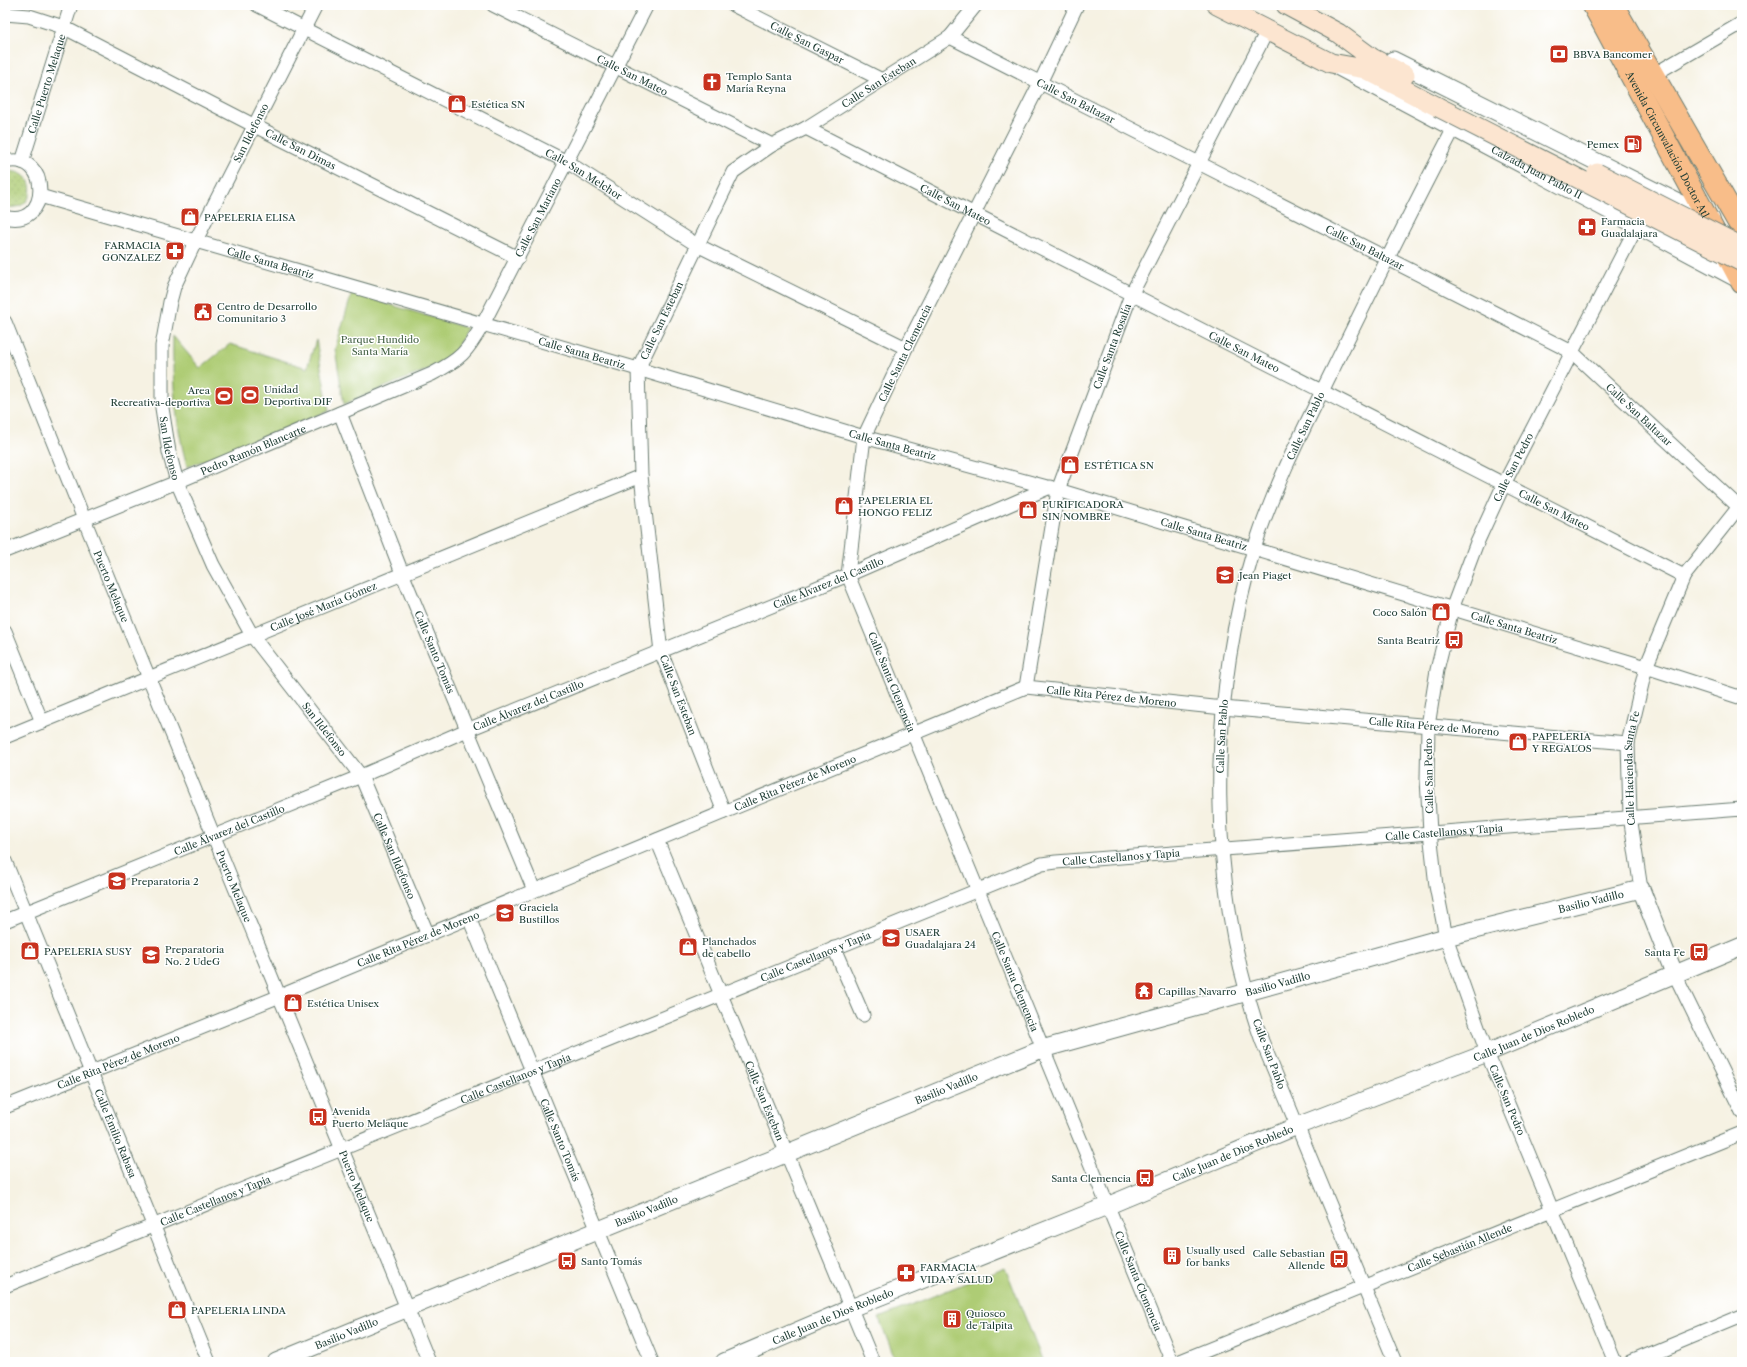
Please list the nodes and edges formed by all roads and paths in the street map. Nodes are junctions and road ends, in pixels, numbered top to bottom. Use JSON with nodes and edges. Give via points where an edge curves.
{"nodes":[{"id":1,"x":71,"y":5,"type":"edge"},
{"id":2,"x":257,"y":5,"type":"edge"},
{"id":3,"x":316,"y":5,"type":"edge"},
{"id":4,"x":494,"y":5,"type":"edge"},
{"id":5,"x":647,"y":5,"type":"edge"},
{"id":6,"x":733,"y":5,"type":"edge"},
{"id":7,"x":1077,"y":5,"type":"edge"},
{"id":8,"x":1217,"y":5,"type":"edge"},
{"id":9,"x":1286,"y":5,"type":"edge"},
{"id":10,"x":974,"y":6,"type":"edge"},
{"id":11,"x":1597,"y":6,"type":"edge"},
{"id":12,"x":1305,"y":9,"type":"edge"},
{"id":13,"x":5,"y":14,"type":"edge"},
{"id":14,"x":1742,"y":23,"type":"edge"},
{"id":15,"x":63,"y":27,"type":"junction"},
{"id":16,"x":304,"y":29,"type":"junction"},
{"id":17,"x":1267,"y":31,"type":"junction"},
{"id":18,"x":1338,"y":33,"type":"junction"},
{"id":19,"x":950,"y":37,"type":"junction"},
{"id":20,"x":1331,"y":63,"type":"junction"},
{"id":21,"x":616,"y":66,"type":"junction"},
{"id":22,"x":1653,"y":75,"type":"junction"},
{"id":23,"x":882,"y":80,"type":"junction"},
{"id":24,"x":1040,"y":82,"type":"junction"},
{"id":25,"x":1441,"y":101,"type":"junction"},
{"id":26,"x":255,"y":126,"type":"junction"},
{"id":27,"x":806,"y":128,"type":"junction"},
{"id":28,"x":1454,"y":128,"type":"junction"},
{"id":29,"x":772,"y":145,"type":"junction"},
{"id":30,"x":5,"y":162,"type":"edge"},
{"id":31,"x":22,"y":162,"type":"junction"},
{"id":32,"x":567,"y":162,"type":"junction"},
{"id":33,"x":1199,"y":163,"type":"junction"},
{"id":34,"x":40,"y":196,"type":"junction"},
{"id":35,"x":1682,"y":205,"type":"junction"},
{"id":36,"x":975,"y":214,"type":"junction"},
{"id":37,"x":5,"y":217,"type":"edge"},
{"id":38,"x":1709,"y":218,"type":"junction"},
{"id":39,"x":1636,"y":226,"type":"junction"},
{"id":40,"x":1742,"y":228,"type":"edge"},
{"id":41,"x":1742,"y":238,"type":"edge"},
{"id":42,"x":195,"y":242,"type":"junction"},
{"id":43,"x":1671,"y":244,"type":"junction"},
{"id":44,"x":697,"y":245,"type":"junction"},
{"id":45,"x":1742,"y":247,"type":"edge"},
{"id":46,"x":518,"y":258,"type":"junction"},
{"id":47,"x":1387,"y":258,"type":"junction"},
{"id":48,"x":1742,"y":276,"type":"edge"},
{"id":49,"x":1131,"y":295,"type":"junction"},
{"id":50,"x":5,"y":322,"type":"edge"},
{"id":51,"x":483,"y":324,"type":"junction"},
{"id":52,"x":906,"y":348,"type":"junction"},
{"id":53,"x":1572,"y":352,"type":"junction"},
{"id":54,"x":638,"y":369,"type":"junction"},
{"id":55,"x":1321,"y":392,"type":"junction"},
{"id":56,"x":340,"y":413,"type":"junction"},
{"id":57,"x":864,"y":437,"type":"junction"},
{"id":58,"x":641,"y":476,"type":"junction"},
{"id":59,"x":177,"y":482,"type":"junction"},
{"id":60,"x":1504,"y":484,"type":"junction"},
{"id":61,"x":1054,"y":489,"type":"junction"},
{"id":62,"x":1741,"y":507,"type":"edge"},
{"id":63,"x":84,"y":519,"type":"junction"},
{"id":64,"x":1255,"y":548,"type":"junction"},
{"id":65,"x":5,"y":551,"type":"edge"},
{"id":66,"x":402,"y":573,"type":"junction"},
{"id":67,"x":848,"y":575,"type":"junction"},
{"id":68,"x":1684,"y":576,"type":"junction"},
{"id":69,"x":1452,"y":608,"type":"junction"},
{"id":70,"x":5,"y":631,"type":"edge"},
{"id":71,"x":252,"y":637,"type":"junction"},
{"id":72,"x":661,"y":652,"type":"junction"},
{"id":73,"x":1646,"y":667,"type":"junction"},
{"id":74,"x":149,"y":678,"type":"junction"},
{"id":75,"x":1026,"y":687,"type":"junction"},
{"id":76,"x":1742,"y":698,"type":"edge"},
{"id":77,"x":1223,"y":708,"type":"junction"},
{"id":78,"x":42,"y":722,"type":"junction"},
{"id":79,"x":1428,"y":726,"type":"junction"},
{"id":80,"x":467,"y":730,"type":"junction"},
{"id":81,"x":913,"y":734,"type":"junction"},
{"id":82,"x":5,"y":738,"type":"edge"},
{"id":83,"x":1628,"y":743,"type":"junction"},
{"id":84,"x":361,"y":776,"type":"junction"},
{"id":85,"x":1742,"y":809,"type":"edge"},
{"id":86,"x":724,"y":812,"type":"junction"},
{"id":87,"x":1630,"y":816,"type":"junction"},
{"id":88,"x":1430,"y":832,"type":"junction"},
{"id":89,"x":214,"y":836,"type":"junction"},
{"id":90,"x":657,"y":840,"type":"junction"},
{"id":91,"x":1221,"y":849,"type":"junction"},
{"id":92,"x":5,"y":861,"type":"edge"},
{"id":93,"x":1641,"y":888,"type":"junction"},
{"id":94,"x":534,"y":890,"type":"junction"},
{"id":95,"x":977,"y":890,"type":"junction"},
{"id":96,"x":26,"y":912,"type":"junction"},
{"id":97,"x":469,"y":918,"type":"junction"},
{"id":98,"x":5,"y":921,"type":"edge"},
{"id":99,"x":428,"y":935,"type":"junction"},
{"id":100,"x":1446,"y":937,"type":"junction"},
{"id":101,"x":1742,"y":946,"type":"edge"},
{"id":102,"x":834,"y":948,"type":"junction"},
{"id":103,"x":1674,"y":973,"type":"junction"},
{"id":104,"x":1247,"y":993,"type":"junction"},
{"id":105,"x":721,"y":994,"type":"junction"},
{"id":106,"x":280,"y":996,"type":"junction"},
{"id":107,"x":863,"y":1015,"type":"dead end"},
{"id":108,"x":1042,"y":1049,"type":"junction"},
{"id":109,"x":1487,"y":1053,"type":"junction"},
{"id":110,"x":533,"y":1071,"type":"junction"},
{"id":111,"x":91,"y":1073,"type":"junction"},
{"id":112,"x":5,"y":1108,"type":"edge"},
{"id":113,"x":1742,"y":1112,"type":"edge"},
{"id":114,"x":1297,"y":1126,"type":"junction"},
{"id":115,"x":1742,"y":1133,"type":"edge"},
{"id":116,"x":342,"y":1149,"type":"junction"},
{"id":117,"x":787,"y":1154,"type":"junction"},
{"id":118,"x":1107,"y":1206,"type":"junction"},
{"id":119,"x":1552,"y":1209,"type":"junction"},
{"id":120,"x":154,"y":1226,"type":"junction"},
{"id":121,"x":598,"y":1231,"type":"junction"},
{"id":122,"x":5,"y":1286,"type":"edge"},
{"id":123,"x":1363,"y":1286,"type":"junction"},
{"id":124,"x":407,"y":1308,"type":"junction"},
{"id":125,"x":851,"y":1308,"type":"junction"},
{"id":126,"x":1742,"y":1316,"type":"edge"},
{"id":127,"x":209,"y":1362,"type":"edge"},
{"id":128,"x":276,"y":1362,"type":"edge"},
{"id":129,"x":429,"y":1362,"type":"edge"},
{"id":130,"x":652,"y":1362,"type":"edge"},
{"id":131,"x":724,"y":1362,"type":"edge"},
{"id":132,"x":873,"y":1362,"type":"edge"},
{"id":133,"x":1172,"y":1362,"type":"edge"},
{"id":134,"x":1178,"y":1362,"type":"edge"},
{"id":135,"x":1395,"y":1362,"type":"edge"},
{"id":136,"x":1615,"y":1362,"type":"edge"},
{"id":137,"x":1631,"y":1362,"type":"edge"}],
"edges":[{"from":1,"to":15,"type":"street","name":"Calle Puerto Melaque"},
{"from":2,"to":16,"type":"street","name":"Calle San Melchor"},
{"from":3,"to":16,"type":"street","name":"San Ildefonso"},
{"from":4,"to":21,"type":"street","name":"Calle San Mateo"},
{"from":5,"to":21,"type":"street","name":"Calle San Mariano"},
{"from":6,"to":23,"type":"street","name":"Calle San Gaspar"},
{"from":7,"to":24,"type":"street","name":"Calle Santa Clemencia"},
{"from":8,"to":17,"type":"main road","name":"Calzada Juan Pablo II"},
{"from":9,"to":12,"type":"main road","name":"Calzada Juan Pablo II"},
{"from":10,"to":19,"type":"street","name":"Calle San Esteban"},
{"from":11,"to":22,"type":"main road","name":"Avenida Circunvalación Doctor Atl"},
{"from":11,"to":38,"type":"main road","name":"Avenida Circunvalación Doctor Atl"},
{"from":12,"to":18,"type":"main road","name":"Calzada Juan Pablo II"},
{"from":13,"to":15,"type":"street","name":"Calle San Dimas","via":[[16,13]]},
{"from":14,"to":22,"type":"street"},
{"from":15,"to":26,"type":"street","name":"Calle San Dimas"},
{"from":15,"to":31,"type":"street","name":"Calle Puerto Melaque"},
{"from":16,"to":26,"type":"street","name":"San Ildefonso"},
{"from":16,"to":32,"type":"street","name":"Calle San Melchor"},
{"from":17,"to":20,"type":"main road","name":"Calzada Juan Pablo II"},
{"from":17,"to":33,"type":"street","name":"Calle Santa Rosalía"},
{"from":18,"to":25,"type":"main road","name":"Calzada Juan Pablo II","via":[[1372,58]]},
{"from":18,"to":35,"type":"street","name":"Calzada Juan Pablo II"},
{"from":19,"to":23,"type":"street","name":"Calle San Esteban"},
{"from":19,"to":24,"type":"street","name":"Calle San Baltazar"},
{"from":20,"to":25,"type":"main road","name":"Calzada Juan Pablo II","via":[[1365,69]]},
{"from":20,"to":28,"type":"street","name":"Calzada Juan Pablo II"},
{"from":21,"to":29,"type":"street","name":"Calle San Mateo"},
{"from":21,"to":32,"type":"street","name":"Calle San Mariano"},
{"from":22,"to":40,"type":"main road","name":"Avenida Circunvalación Doctor Atl"},
{"from":23,"to":27,"type":"street","name":"Calle San Esteban"},
{"from":24,"to":33,"type":"street","name":"Calle San Baltazar"},
{"from":24,"to":36,"type":"street","name":"Calle Santa Clemencia"},
{"from":25,"to":45,"type":"main road","name":"Calzada Juan Pablo II","bridge":true},
{"from":25,"to":48,"type":"main road","name":"Calzada Juan Pablo II","bridge":true},
{"from":26,"to":42,"type":"street","name":"San Ildefonso"},
{"from":26,"to":46,"type":"street","name":"Calle San Dimas"},
{"from":27,"to":29,"type":"street","name":"Calle San Esteban"},
{"from":27,"to":36,"type":"street","name":"Calle San Mateo"},
{"from":28,"to":39,"type":"street","name":"Calzada Juan Pablo II"},
{"from":28,"to":47,"type":"street","name":"Calle San Pablo"},
{"from":29,"to":44,"type":"street","name":"Calle San Esteban","via":[[733,172]]},
{"from":30,"to":31,"type":"street"},
{"from":31,"to":34,"type":"street","via":[[38,176]]},
{"from":32,"to":44,"type":"street","name":"Calle San Melchor"},
{"from":32,"to":46,"type":"street","name":"Calle San Mariano"},
{"from":33,"to":47,"type":"street","name":"Calle San Baltazar"},
{"from":33,"to":49,"type":"street","name":"Calle Santa Rosalía"},
{"from":34,"to":37,"type":"street","via":[[36,206],[29,213],[20,217]]},
{"from":34,"to":42,"type":"street","name":"Calle Santa Beatriz"},
{"from":35,"to":38,"type":"street","name":"Calzada Juan Pablo II"},
{"from":35,"to":43,"type":"street","via":[[1688,220],[1688,228],[1684,235]]},
{"from":36,"to":49,"type":"street","name":"Calle San Mateo"},
{"from":36,"to":52,"type":"street","name":"Calle Santa Clemencia"},
{"from":38,"to":41,"type":"street","name":"Calzada Juan Pablo II"},
{"from":38,"to":48,"type":"main road","name":"Avenida Circunvalación Doctor Atl"},
{"from":39,"to":43,"type":"street","name":"Calzada Juan Pablo II"},
{"from":39,"to":53,"type":"street","name":"Calle San Pedro"},
{"from":42,"to":51,"type":"street","name":"Calle Santa Beatriz"},
{"from":42,"to":59,"type":"street","name":"San Ildefonso","via":[[174,287],[162,346],[162,408]]},
{"from":43,"to":48,"type":"street","name":"Calzada Juan Pablo II"},
{"from":44,"to":52,"type":"street","name":"Calle San Melchor"},
{"from":44,"to":54,"type":"street","name":"Calle San Esteban"},
{"from":46,"to":51,"type":"street","name":"Calle San Mariano"},
{"from":47,"to":53,"type":"street","name":"Calle San Baltazar"},
{"from":47,"to":55,"type":"street","name":"Calle San Pablo"},
{"from":49,"to":55,"type":"street","name":"Calle San Mateo"},
{"from":49,"to":61,"type":"street","name":"Calle Santa Rosalía"},
{"from":50,"to":63,"type":"street","name":"Puerto Melaque"},
{"from":51,"to":54,"type":"street","name":"Calle Santa Beatriz"},
{"from":51,"to":56,"type":"street","name":"Pedro Ramón Blancarte","via":[[469,348],[453,364]]},
{"from":52,"to":57,"type":"street","name":"Calle Santa Clemencia"},
{"from":53,"to":60,"type":"street","name":"Calle San Pedro"},
{"from":53,"to":62,"type":"street","name":"Calle San Baltazar"},
{"from":54,"to":57,"type":"street","name":"Calle Santa Beatriz"},
{"from":54,"to":58,"type":"street","name":"Calle San Esteban"},
{"from":55,"to":60,"type":"street","name":"Calle San Mateo"},
{"from":55,"to":64,"type":"street","name":"Calle San Pablo","via":[[1285,468]]},
{"from":56,"to":59,"type":"street","name":"Pedro Ramón Blancarte"},
{"from":56,"to":66,"type":"street","name":"Calle Santo Tomás"},
{"from":57,"to":61,"type":"street","name":"Calle Santa Beatriz"},
{"from":57,"to":67,"type":"street","name":"Calle Santa Clemencia"},
{"from":58,"to":66,"type":"street","name":"Calle José María Gómez"},
{"from":58,"to":72,"type":"street","name":"Calle San Esteban"},
{"from":59,"to":63,"type":"street","name":"Pedro Ramón Blancarte"},
{"from":59,"to":71,"type":"street","name":"San Ildefonso","via":[[213,565]]},
{"from":60,"to":68,"type":"street","name":"Calle San Mateo"},
{"from":60,"to":69,"type":"street","name":"Calle San Pedro","via":[[1476,545]]},
{"from":61,"to":64,"type":"street","name":"Calle Santa Beatriz"},
{"from":61,"to":67,"type":"street","name":"Calle Álvarez del Castillo"},
{"from":61,"to":75,"type":"street","name":"Calle Santa Rosalía"},
{"from":62,"to":68,"type":"street","name":"Calle Hacienda Santa Fe"},
{"from":63,"to":65,"type":"street","name":"Pedro Ramón Blancarte"},
{"from":63,"to":74,"type":"street","name":"Puerto Melaque"},
{"from":64,"to":69,"type":"street","name":"Calle Santa Beatriz"},
{"from":64,"to":77,"type":"street","name":"Calle San Pablo","via":[[1235,627]]},
{"from":66,"to":71,"type":"street","name":"Calle José María Gómez"},
{"from":66,"to":80,"type":"street","name":"Calle Santo Tomás"},
{"from":67,"to":72,"type":"street","name":"Calle Álvarez del Castillo"},
{"from":67,"to":81,"type":"street","name":"Calle Santa Clemencia"},
{"from":68,"to":73,"type":"street","name":"Calle Hacienda Santa Fe"},
{"from":69,"to":73,"type":"street","name":"Calle Santa Beatriz"},
{"from":69,"to":79,"type":"street","name":"Calle San Pedro","via":[[1437,670]]},
{"from":70,"to":78,"type":"street"},
{"from":71,"to":74,"type":"street","name":"Calle José María Gómez"},
{"from":71,"to":84,"type":"street","name":"San Ildefonso"},
{"from":72,"to":80,"type":"street","name":"Calle Álvarez del Castillo"},
{"from":72,"to":86,"type":"street","name":"Calle San Esteban"},
{"from":73,"to":76,"type":"street","name":"Calle Santa Beatriz"},
{"from":73,"to":83,"type":"street","name":"Calle Hacienda Santa Fe"},
{"from":74,"to":78,"type":"street","name":"Calle José María Gómez"},
{"from":74,"to":89,"type":"street","name":"Puerto Melaque"},
{"from":75,"to":77,"type":"street","name":"Calle Rita Pérez de Moreno"},
{"from":75,"to":81,"type":"street","name":"Calle Rita Pérez de Moreno"},
{"from":77,"to":79,"type":"street","name":"Calle Rita Pérez de Moreno"},
{"from":77,"to":91,"type":"street","name":"Calle San Pablo","via":[[1220,768]]},
{"from":78,"to":82,"type":"street","name":"Calle José María Gómez"},
{"from":79,"to":83,"type":"street","name":"Calle Rita Pérez de Moreno"},
{"from":79,"to":88,"type":"street","name":"Calle San Pedro"},
{"from":80,"to":84,"type":"street","name":"Calle Álvarez del Castillo"},
{"from":80,"to":94,"type":"street","name":"Calle Santo Tomás"},
{"from":81,"to":86,"type":"street","name":"Calle Rita Pérez de Moreno"},
{"from":81,"to":95,"type":"street","name":"Calle Santa Clemencia"},
{"from":83,"to":87,"type":"street","name":"Calle Hacienda Santa Fe"},
{"from":84,"to":89,"type":"street","name":"Calle Álvarez del Castillo"},
{"from":84,"to":99,"type":"street","name":"Calle San Ildefonso"},
{"from":85,"to":87,"type":"street","name":"Calle Castellanos y Tapia"},
{"from":86,"to":90,"type":"street","name":"Calle Rita Pérez de Moreno"},
{"from":87,"to":88,"type":"street","name":"Calle Castellanos y Tapia"},
{"from":87,"to":93,"type":"street","name":"Calle Hacienda Santa Fe"},
{"from":88,"to":91,"type":"street","name":"Calle Castellanos y Tapia"},
{"from":88,"to":100,"type":"street","name":"Calle San Pedro","via":[[1436,886]]},
{"from":89,"to":96,"type":"street","name":"Calle Álvarez del Castillo"},
{"from":89,"to":106,"type":"street","name":"Puerto Melaque"},
{"from":90,"to":94,"type":"street","name":"Calle Rita Pérez de Moreno"},
{"from":90,"to":105,"type":"street","name":"Calle San Esteban"},
{"from":91,"to":95,"type":"street","name":"Calle Castellanos y Tapia","via":[[1042,864]]},
{"from":91,"to":104,"type":"street","name":"Calle San Pablo","via":[[1232,922]]},
{"from":92,"to":96,"type":"street","name":"Calle Emilio Rabasa"},
{"from":93,"to":100,"type":"street","name":"Basilio Vadillo"},
{"from":93,"to":103,"type":"street","name":"Calle Hacienda Santa Fe"},
{"from":94,"to":97,"type":"street","name":"Calle Rita Pérez de Moreno"},
{"from":95,"to":102,"type":"street","name":"Calle Castellanos y Tapia"},
{"from":95,"to":108,"type":"street","name":"Calle Santa Clemencia"},
{"from":96,"to":98,"type":"street","name":"Calle Álvarez del Castillo"},
{"from":96,"to":111,"type":"street","name":"Calle Emilio Rabasa"},
{"from":97,"to":99,"type":"street","name":"Calle Rita Pérez de Moreno"},
{"from":97,"to":110,"type":"street","name":"Calle Santo Tomás"},
{"from":99,"to":106,"type":"street","name":"Calle Rita Pérez de Moreno"},
{"from":100,"to":104,"type":"street","name":"Basilio Vadillo"},
{"from":100,"to":109,"type":"street","name":"Calle San Pedro"},
{"from":101,"to":103,"type":"street","name":"Calle Juan de Dios Robledo"},
{"from":102,"to":105,"type":"street","name":"Calle Castellanos y Tapia"},
{"from":102,"to":107,"type":"street"},
{"from":103,"to":109,"type":"street","name":"Calle Juan de Dios Robledo"},
{"from":103,"to":113,"type":"street","name":"Calle Hacienda Santa Fe"},
{"from":104,"to":108,"type":"street","name":"Basilio Vadillo"},
{"from":104,"to":114,"type":"street","name":"Calle San Pablo","via":[[1262,1041]]},
{"from":105,"to":110,"type":"street","name":"Calle Castellanos y Tapia"},
{"from":105,"to":117,"type":"street","name":"Calle San Esteban"},
{"from":106,"to":111,"type":"street","name":"Calle Rita Pérez de Moreno"},
{"from":106,"to":116,"type":"street","name":"Puerto Melaque"},
{"from":108,"to":117,"type":"street","name":"Basilio Vadillo"},
{"from":108,"to":118,"type":"street","name":"Calle Santa Clemencia"},
{"from":109,"to":114,"type":"street","name":"Calle Juan de Dios Robledo"},
{"from":109,"to":119,"type":"street","name":"Calle San Pedro"},
{"from":110,"to":116,"type":"street","name":"Calle Castellanos y Tapia"},
{"from":110,"to":121,"type":"street","name":"Calle Santo Tomás"},
{"from":111,"to":112,"type":"street","name":"Calle Rita Pérez de Moreno"},
{"from":111,"to":120,"type":"street","name":"Calle Emilio Rabasa"},
{"from":114,"to":118,"type":"street","name":"Calle Juan de Dios Robledo"},
{"from":114,"to":123,"type":"street","name":"Calle San Pablo"},
{"from":115,"to":119,"type":"street","name":"Calle Sebastián Allende"},
{"from":116,"to":120,"type":"street","name":"Calle Castellanos y Tapia"},
{"from":116,"to":124,"type":"street","name":"Puerto Melaque"},
{"from":117,"to":121,"type":"street","name":"Basilio Vadillo"},
{"from":117,"to":125,"type":"street","name":"Calle San Esteban"},
{"from":118,"to":125,"type":"street","name":"Calle Juan de Dios Robledo"},
{"from":118,"to":133,"type":"street","name":"Calle Santa Clemencia"},
{"from":119,"to":123,"type":"street","name":"Calle Sebastián Allende"},
{"from":119,"to":136,"type":"street","name":"Calle San Pedro"},
{"from":120,"to":122,"type":"street","name":"Calle Castellanos y Tapia"},
{"from":120,"to":127,"type":"street","name":"Calle Emilio Rabasa"},
{"from":121,"to":124,"type":"street","name":"Basilio Vadillo"},
{"from":121,"to":130,"type":"street","name":"Calle Santo Tomás"},
{"from":123,"to":134,"type":"street","name":"Calle Sebastián Allende"},
{"from":123,"to":135,"type":"street","name":"Calle San Pablo"},
{"from":124,"to":128,"type":"street","name":"Basilio Vadillo"},
{"from":124,"to":129,"type":"street","name":"Puerto Melaque"},
{"from":125,"to":131,"type":"street","name":"Calle Juan de Dios Robledo"},
{"from":125,"to":132,"type":"street","name":"Calle San Esteban"},
{"from":126,"to":137,"type":"street"}]}
